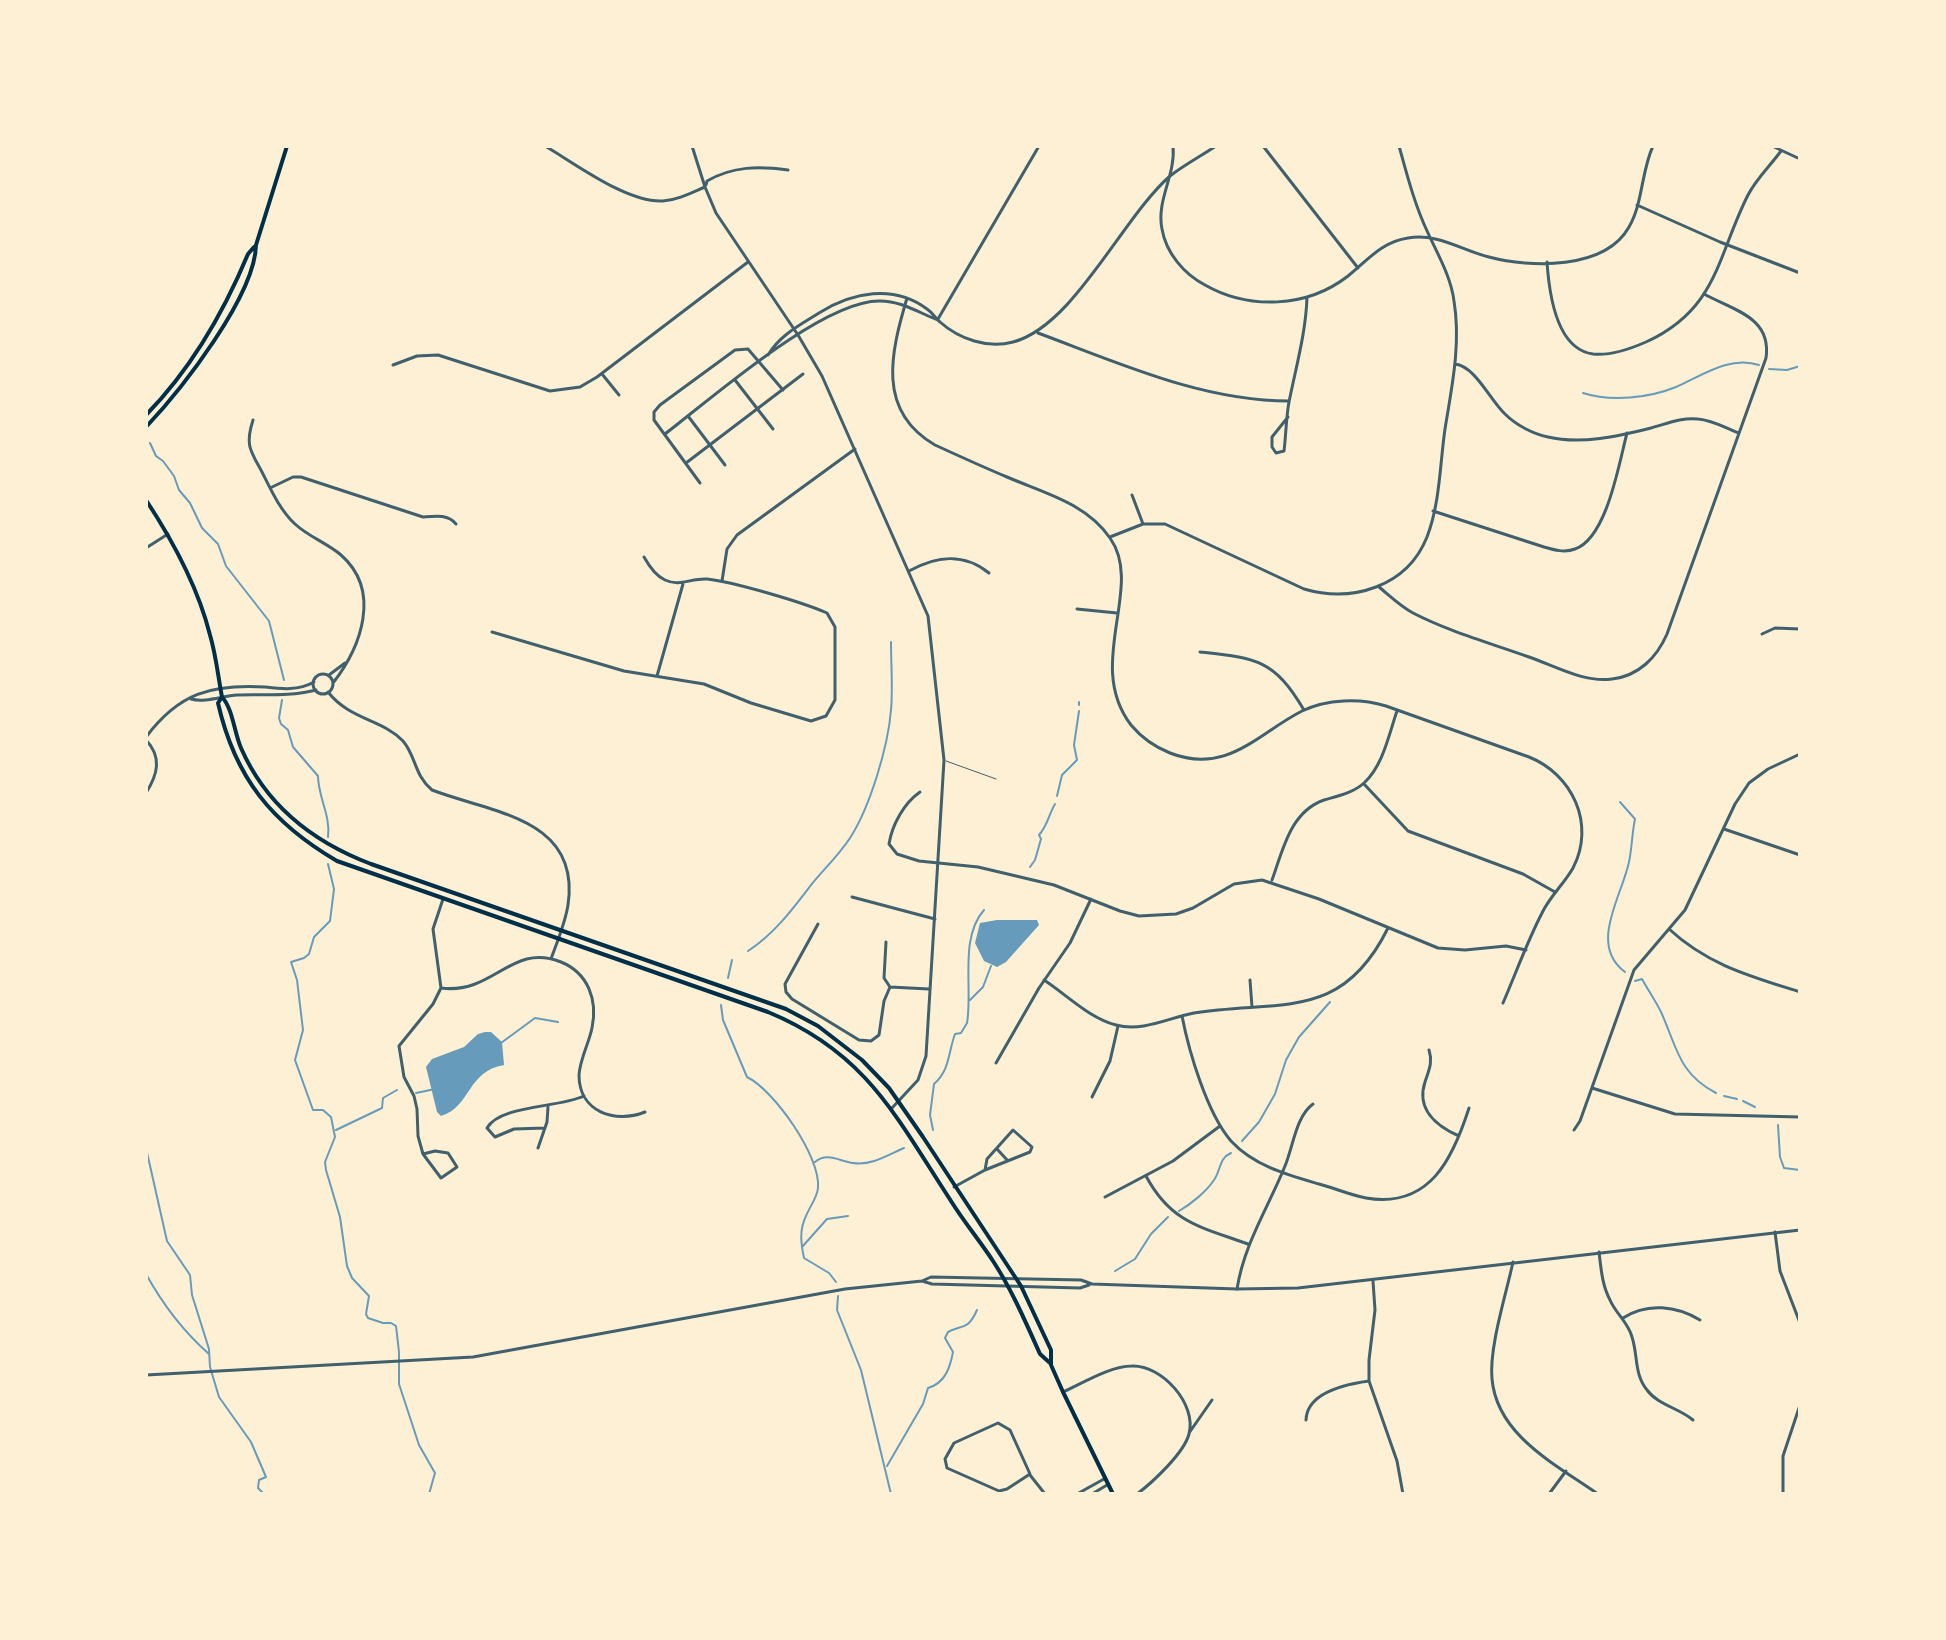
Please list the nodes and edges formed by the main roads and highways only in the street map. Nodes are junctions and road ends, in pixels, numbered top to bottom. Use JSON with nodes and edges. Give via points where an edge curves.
{"nodes":[{"id":1,"x":287,"y":146,"type":"edge"},
{"id":2,"x":256,"y":245,"type":"junction"},
{"id":3,"x":146,"y":415,"type":"edge"},
{"id":4,"x":146,"y":427,"type":"edge"},
{"id":5,"x":146,"y":500,"type":"edge"},
{"id":6,"x":222,"y":697,"type":"junction"},
{"id":7,"x":1051,"y":1365,"type":"junction"},
{"id":8,"x":1113,"y":1494,"type":"edge"}],
"edges":[{"from":1,"to":2,"type":"main road"},
{"from":2,"to":3,"type":"main road","via":[[197,354]]},
{"from":2,"to":4,"type":"main road","via":[[247,279],[213,342]]},
{"from":5,"to":6,"type":"main road","via":[[168,534],[206,618]]},
{"from":6,"to":7,"type":"main road","via":[[254,773],[279,806],[337,850],[768,1002],[802,1017],[862,1060],[898,1102],[1021,1286],[1051,1350]]},
{"from":6,"to":7,"type":"main road","via":[[218,703],[232,751],[256,792],[285,825],[337,861],[784,1019],[841,1054],[892,1108],[1002,1277],[1040,1354]]},
{"from":7,"to":8,"type":"main road"}]}
